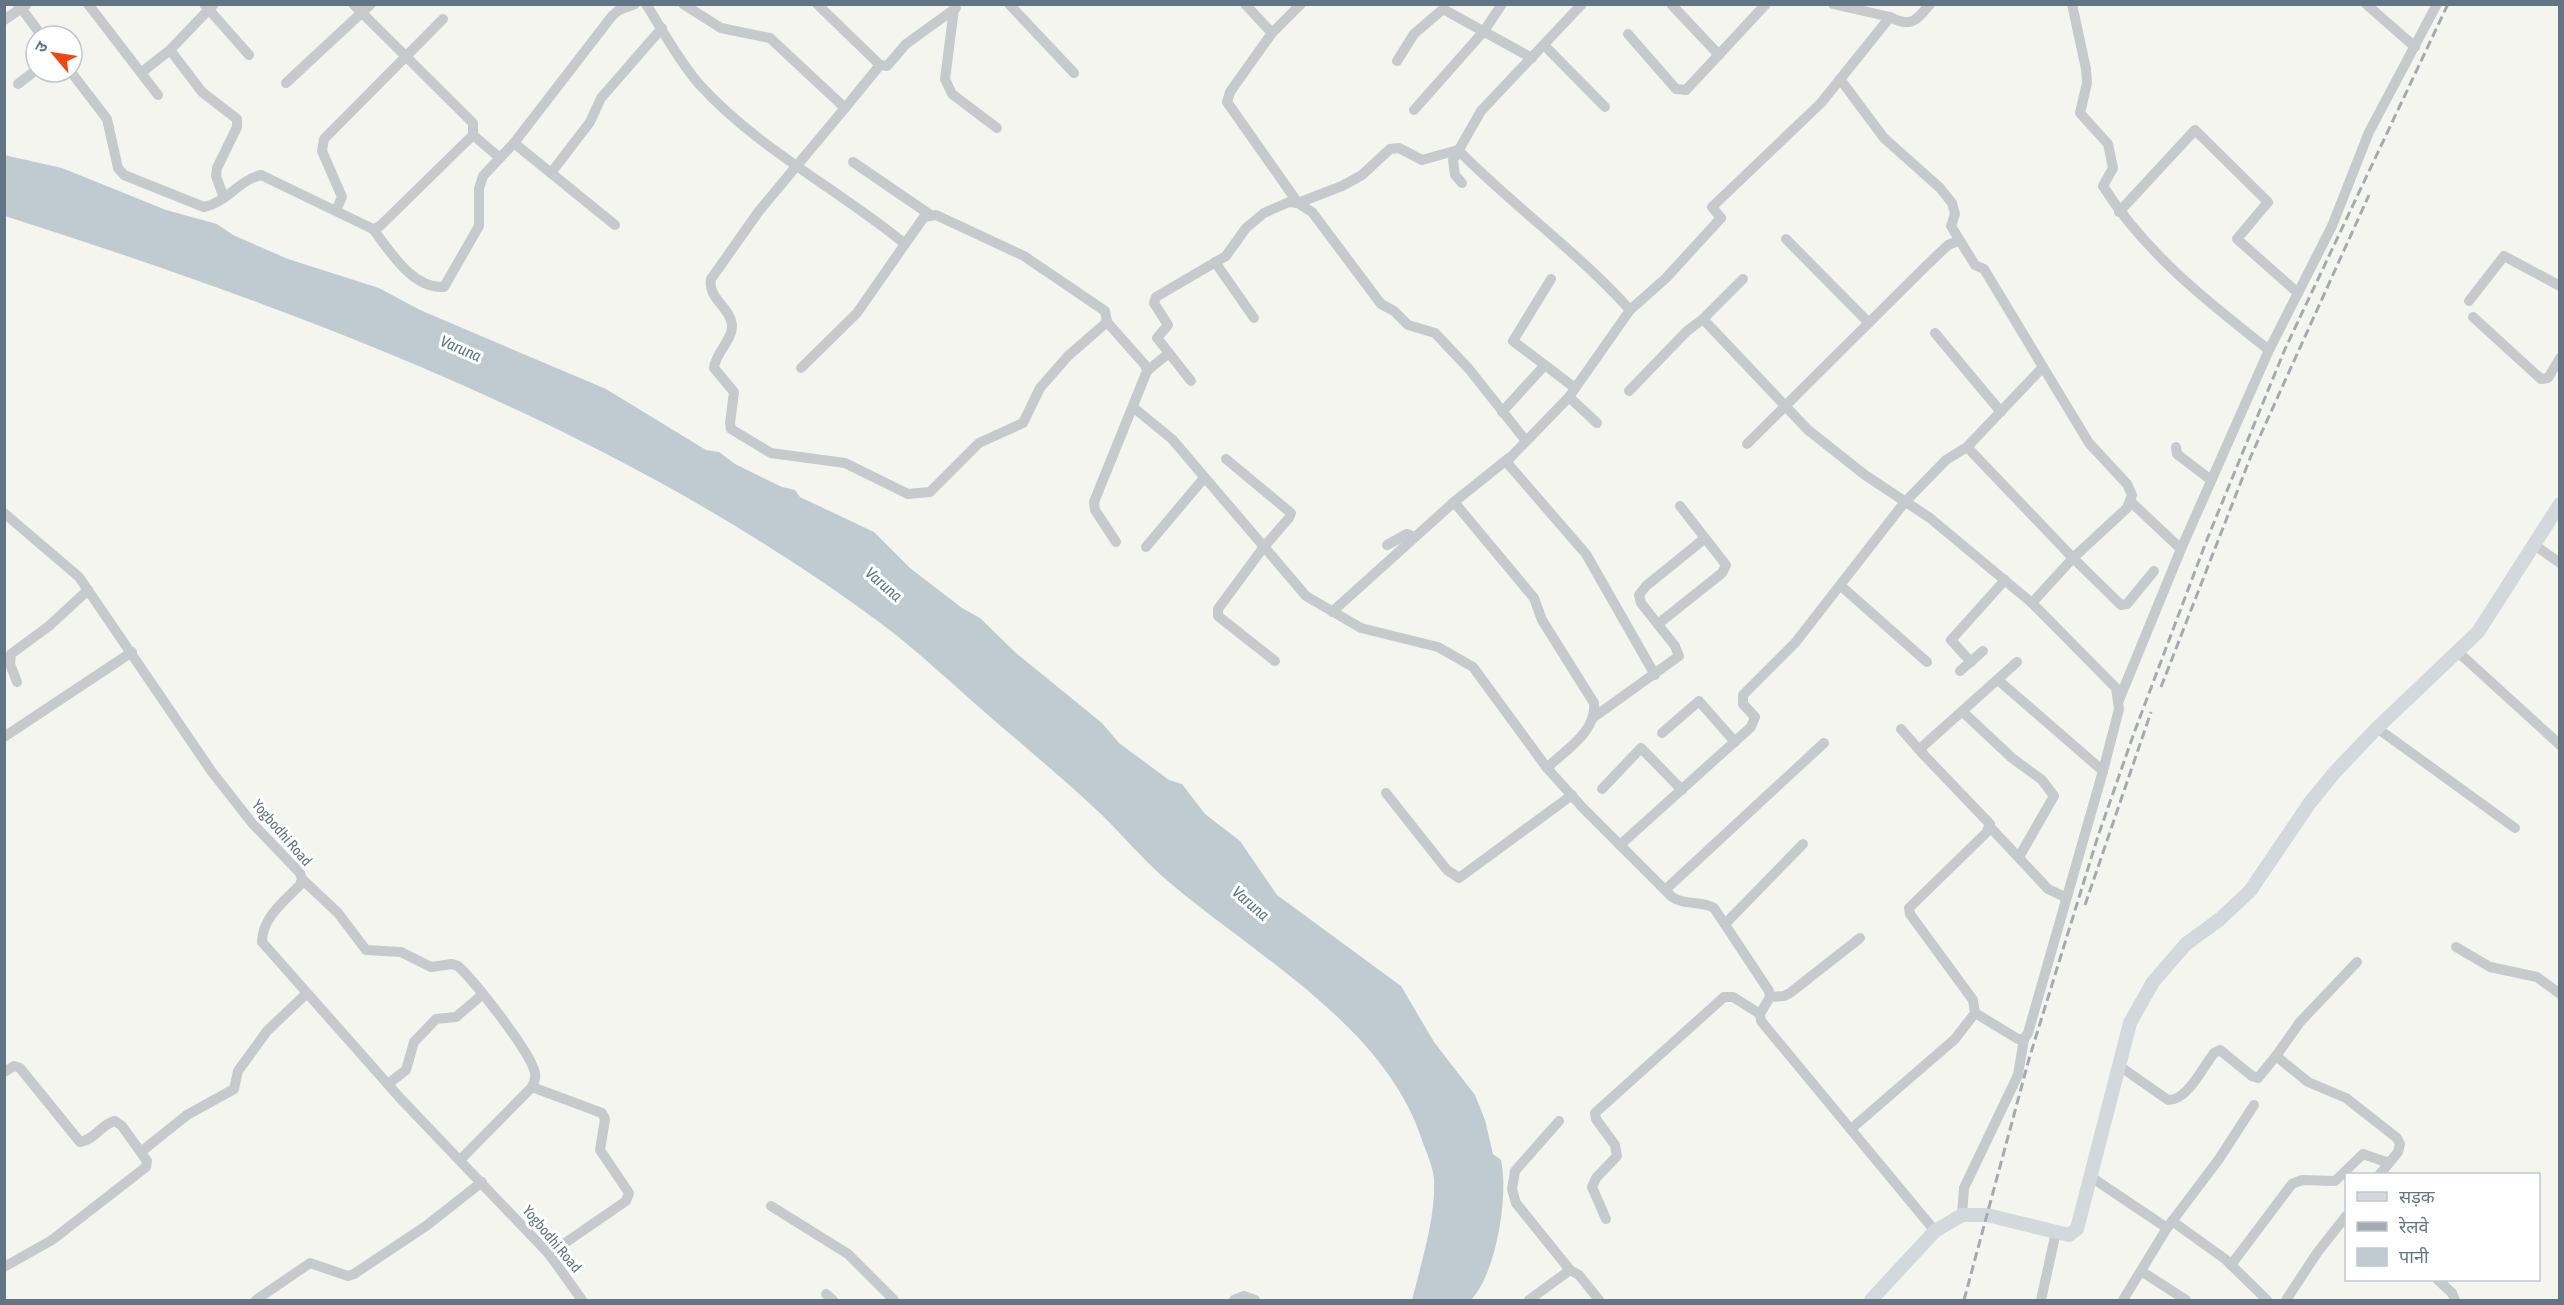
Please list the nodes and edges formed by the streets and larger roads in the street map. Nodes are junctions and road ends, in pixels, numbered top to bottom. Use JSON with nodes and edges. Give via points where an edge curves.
{"nodes":[{"id":1,"x":88,"y":4,"type":"edge"},
{"id":2,"x":353,"y":4,"type":"edge"},
{"id":3,"x":371,"y":4,"type":"edge"},
{"id":4,"x":635,"y":4,"type":"edge"},
{"id":5,"x":646,"y":4,"type":"edge"},
{"id":6,"x":683,"y":4,"type":"edge"},
{"id":7,"x":817,"y":4,"type":"edge"},
{"id":8,"x":1009,"y":4,"type":"edge"},
{"id":9,"x":1245,"y":4,"type":"edge"},
{"id":10,"x":1301,"y":4,"type":"edge"},
{"id":11,"x":1502,"y":4,"type":"edge"},
{"id":12,"x":1582,"y":4,"type":"edge"},
{"id":13,"x":1671,"y":4,"type":"edge"},
{"id":14,"x":1766,"y":4,"type":"edge"},
{"id":15,"x":1833,"y":4,"type":"edge"},
{"id":16,"x":1930,"y":4,"type":"edge"},
{"id":17,"x":2072,"y":4,"type":"edge"},
{"id":18,"x":2366,"y":4,"type":"edge"},
{"id":19,"x":2437,"y":4,"type":"edge"},
{"id":20,"x":22,"y":6,"type":"edge"},
{"id":21,"x":209,"y":6,"type":"edge"},
{"id":22,"x":957,"y":7,"type":"edge"},
{"id":23,"x":1441,"y":7,"type":"edge"},
{"id":24,"x":362,"y":13,"type":"junction"},
{"id":25,"x":1890,"y":17,"type":"junction"},
{"id":26,"x":443,"y":19,"type":"dead end"},
{"id":27,"x":4,"y":20,"type":"edge"},
{"id":28,"x":34,"y":24,"type":"edge"},
{"id":29,"x":662,"y":28,"type":"junction"},
{"id":30,"x":1484,"y":31,"type":"junction"},
{"id":31,"x":1272,"y":33,"type":"junction"},
{"id":32,"x":1628,"y":34,"type":"dead end"},
{"id":33,"x":1544,"y":45,"type":"junction"},
{"id":34,"x":2415,"y":47,"type":"junction"},
{"id":35,"x":170,"y":50,"type":"junction"},
{"id":36,"x":1719,"y":55,"type":"junction"},
{"id":37,"x":249,"y":56,"type":"dead end"},
{"id":38,"x":405,"y":57,"type":"junction"},
{"id":39,"x":1532,"y":58,"type":"junction"},
{"id":40,"x":1397,"y":61,"type":"dead end"},
{"id":41,"x":880,"y":65,"type":"junction"},
{"id":42,"x":142,"y":72,"type":"junction"},
{"id":43,"x":1074,"y":73,"type":"dead end"},
{"id":44,"x":24,"y":79,"type":"edge"},
{"id":45,"x":1840,"y":79,"type":"junction"},
{"id":46,"x":286,"y":83,"type":"dead end"},
{"id":47,"x":18,"y":84,"type":"dead end"},
{"id":48,"x":80,"y":84,"type":"edge"},
{"id":49,"x":158,"y":95,"type":"dead end"},
{"id":50,"x":1605,"y":107,"type":"dead end"},
{"id":51,"x":845,"y":108,"type":"junction"},
{"id":52,"x":1414,"y":110,"type":"dead end"},
{"id":53,"x":997,"y":128,"type":"dead end"},
{"id":54,"x":473,"y":135,"type":"junction"},
{"id":55,"x":514,"y":143,"type":"junction"},
{"id":56,"x":1458,"y":150,"type":"junction"},
{"id":57,"x":500,"y":158,"type":"junction"},
{"id":58,"x":853,"y":162,"type":"dead end"},
{"id":59,"x":795,"y":166,"type":"junction"},
{"id":60,"x":551,"y":173,"type":"junction"},
{"id":61,"x":1462,"y":183,"type":"dead end"},
{"id":62,"x":224,"y":198,"type":"junction"},
{"id":63,"x":1298,"y":203,"type":"junction"},
{"id":64,"x":336,"y":210,"type":"junction"},
{"id":65,"x":2119,"y":212,"type":"junction"},
{"id":66,"x":929,"y":214,"type":"junction"},
{"id":67,"x":615,"y":225,"type":"dead end"},
{"id":68,"x":373,"y":229,"type":"junction"},
{"id":69,"x":1786,"y":239,"type":"dead end"},
{"id":70,"x":1958,"y":241,"type":"junction"},
{"id":71,"x":905,"y":244,"type":"junction"},
{"id":72,"x":1215,"y":262,"type":"junction"},
{"id":73,"x":1551,"y":279,"type":"dead end"},
{"id":74,"x":1743,"y":279,"type":"dead end"},
{"id":75,"x":2559,"y":286,"type":"edge"},
{"id":76,"x":2298,"y":293,"type":"junction"},
{"id":77,"x":2469,"y":301,"type":"dead end"},
{"id":78,"x":1630,"y":310,"type":"junction"},
{"id":79,"x":2473,"y":317,"type":"dead end"},
{"id":80,"x":1254,"y":318,"type":"dead end"},
{"id":81,"x":1703,"y":319,"type":"junction"},
{"id":82,"x":1107,"y":322,"type":"junction"},
{"id":83,"x":1869,"y":323,"type":"junction"},
{"id":84,"x":1935,"y":333,"type":"dead end"},
{"id":85,"x":2269,"y":350,"type":"junction"},
{"id":86,"x":1169,"y":353,"type":"junction"},
{"id":87,"x":2559,"y":358,"type":"edge"},
{"id":88,"x":1544,"y":366,"type":"junction"},
{"id":89,"x":2043,"y":367,"type":"junction"},
{"id":90,"x":801,"y":368,"type":"dead end"},
{"id":91,"x":1147,"y":371,"type":"junction"},
{"id":92,"x":1191,"y":381,"type":"dead end"},
{"id":93,"x":1629,"y":391,"type":"dead end"},
{"id":94,"x":1572,"y":393,"type":"junction"},
{"id":95,"x":1786,"y":405,"type":"junction"},
{"id":96,"x":1134,"y":408,"type":"junction"},
{"id":97,"x":1502,"y":412,"type":"junction"},
{"id":98,"x":2001,"y":412,"type":"junction"},
{"id":99,"x":1597,"y":423,"type":"dead end"},
{"id":100,"x":1526,"y":441,"type":"junction"},
{"id":101,"x":1747,"y":444,"type":"dead end"},
{"id":102,"x":1967,"y":447,"type":"junction"},
{"id":103,"x":2176,"y":447,"type":"dead end"},
{"id":104,"x":1509,"y":458,"type":"junction"},
{"id":105,"x":1226,"y":459,"type":"dead end"},
{"id":106,"x":1204,"y":478,"type":"junction"},
{"id":107,"x":2211,"y":480,"type":"junction"},
{"id":108,"x":1454,"y":502,"type":"junction"},
{"id":109,"x":2131,"y":502,"type":"junction"},
{"id":110,"x":1904,"y":503,"type":"junction"},
{"id":111,"x":2559,"y":504,"type":"edge"},
{"id":112,"x":1680,"y":506,"type":"dead end"},
{"id":113,"x":4,"y":513,"type":"edge"},
{"id":114,"x":1415,"y":537,"type":"junction"},
{"id":115,"x":1704,"y":539,"type":"junction"},
{"id":116,"x":1116,"y":542,"type":"dead end"},
{"id":117,"x":2534,"y":544,"type":"junction"},
{"id":118,"x":1387,"y":545,"type":"dead end"},
{"id":119,"x":1146,"y":547,"type":"dead end"},
{"id":120,"x":1263,"y":548,"type":"junction"},
{"id":121,"x":2181,"y":549,"type":"junction"},
{"id":122,"x":2073,"y":558,"type":"junction"},
{"id":123,"x":2559,"y":563,"type":"edge"},
{"id":124,"x":2154,"y":571,"type":"dead end"},
{"id":125,"x":2005,"y":580,"type":"junction"},
{"id":126,"x":1841,"y":586,"type":"junction"},
{"id":127,"x":88,"y":590,"type":"junction"},
{"id":128,"x":2032,"y":603,"type":"junction"},
{"id":129,"x":1332,"y":612,"type":"junction"},
{"id":130,"x":1658,"y":624,"type":"junction"},
{"id":131,"x":1983,"y":651,"type":"dead end"},
{"id":132,"x":132,"y":652,"type":"junction"},
{"id":133,"x":2458,"y":652,"type":"junction"},
{"id":134,"x":1275,"y":661,"type":"dead end"},
{"id":135,"x":1927,"y":662,"type":"dead end"},
{"id":136,"x":1971,"y":662,"type":"junction"},
{"id":137,"x":2017,"y":662,"type":"dead end"},
{"id":138,"x":1960,"y":671,"type":"dead end"},
{"id":139,"x":1655,"y":675,"type":"junction"},
{"id":140,"x":1998,"y":680,"type":"junction"},
{"id":141,"x":17,"y":682,"type":"dead end"},
{"id":142,"x":2119,"y":700,"type":"junction"},
{"id":143,"x":1963,"y":712,"type":"junction"},
{"id":144,"x":1594,"y":717,"type":"junction"},
{"id":145,"x":2377,"y":728,"type":"junction"},
{"id":146,"x":1901,"y":729,"type":"dead end"},
{"id":147,"x":1662,"y":733,"type":"dead end"},
{"id":148,"x":4,"y":737,"type":"edge"},
{"id":149,"x":1736,"y":742,"type":"junction"},
{"id":150,"x":1824,"y":743,"type":"dead end"},
{"id":151,"x":2559,"y":745,"type":"edge"},
{"id":152,"x":1923,"y":753,"type":"junction"},
{"id":153,"x":1546,"y":768,"type":"junction"},
{"id":154,"x":2103,"y":771,"type":"junction"},
{"id":155,"x":1602,"y":789,"type":"dead end"},
{"id":156,"x":1682,"y":790,"type":"junction"},
{"id":157,"x":1386,"y":793,"type":"dead end"},
{"id":158,"x":1572,"y":795,"type":"junction"},
{"id":159,"x":1990,"y":827,"type":"junction"},
{"id":160,"x":2516,"y":828,"type":"dead end"},
{"id":161,"x":1803,"y":844,"type":"dead end"},
{"id":162,"x":1620,"y":845,"type":"junction"},
{"id":163,"x":2019,"y":858,"type":"junction"},
{"id":164,"x":302,"y":879,"type":"junction"},
{"id":165,"x":1665,"y":890,"type":"junction"},
{"id":166,"x":2065,"y":897,"type":"junction"},
{"id":167,"x":1725,"y":924,"type":"junction"},
{"id":168,"x":1860,"y":938,"type":"dead end"},
{"id":169,"x":2456,"y":947,"type":"dead end"},
{"id":170,"x":2357,"y":962,"type":"dead end"},
{"id":171,"x":306,"y":994,"type":"junction"},
{"id":172,"x":483,"y":994,"type":"junction"},
{"id":173,"x":2559,"y":994,"type":"edge"},
{"id":174,"x":1770,"y":997,"type":"junction"},
{"id":175,"x":1975,"y":1013,"type":"junction"},
{"id":176,"x":1760,"y":1014,"type":"junction"},
{"id":177,"x":2024,"y":1039,"type":"junction"},
{"id":178,"x":2276,"y":1056,"type":"junction"},
{"id":179,"x":2118,"y":1065,"type":"junction"},
{"id":180,"x":4,"y":1072,"type":"edge"},
{"id":181,"x":388,"y":1084,"type":"junction"},
{"id":182,"x":532,"y":1087,"type":"junction"},
{"id":183,"x":2254,"y":1105,"type":"dead end"},
{"id":184,"x":1559,"y":1121,"type":"dead end"},
{"id":185,"x":1851,"y":1129,"type":"junction"},
{"id":186,"x":142,"y":1151,"type":"junction"},
{"id":187,"x":460,"y":1160,"type":"junction"},
{"id":188,"x":2389,"y":1163,"type":"junction"},
{"id":189,"x":2381,"y":1173,"type":"edge"},
{"id":190,"x":2091,"y":1177,"type":"junction"},
{"id":191,"x":482,"y":1182,"type":"junction"},
{"id":192,"x":771,"y":1206,"type":"dead end"},
{"id":193,"x":1962,"y":1215,"type":"junction"},
{"id":194,"x":2345,"y":1217,"type":"edge"},
{"id":195,"x":1606,"y":1219,"type":"dead end"},
{"id":196,"x":2169,"y":1224,"type":"junction"},
{"id":197,"x":1935,"y":1231,"type":"junction"},
{"id":198,"x":2056,"y":1232,"type":"junction"},
{"id":199,"x":549,"y":1254,"type":"junction"},
{"id":200,"x":2231,"y":1264,"type":"junction"},
{"id":201,"x":4,"y":1267,"type":"edge"},
{"id":202,"x":1570,"y":1270,"type":"junction"},
{"id":203,"x":2141,"y":1271,"type":"junction"},
{"id":204,"x":2439,"y":1281,"type":"edge"},
{"id":205,"x":256,"y":1300,"type":"edge"},
{"id":206,"x":582,"y":1300,"type":"edge"},
{"id":207,"x":894,"y":1300,"type":"edge"},
{"id":208,"x":1234,"y":1300,"type":"edge"},
{"id":209,"x":1255,"y":1300,"type":"edge"},
{"id":210,"x":1529,"y":1300,"type":"edge"},
{"id":211,"x":1599,"y":1300,"type":"edge"},
{"id":212,"x":1871,"y":1300,"type":"edge"},
{"id":213,"x":2041,"y":1300,"type":"edge"},
{"id":214,"x":2123,"y":1300,"type":"edge"},
{"id":215,"x":2186,"y":1300,"type":"edge"},
{"id":216,"x":2267,"y":1300,"type":"edge"},
{"id":217,"x":2286,"y":1300,"type":"edge"},
{"id":218,"x":2455,"y":1300,"type":"edge"}],
"edges":[{"from":1,"to":42,"type":"street"},
{"from":2,"to":24,"type":"street"},
{"from":3,"to":24,"type":"street"},
{"from":4,"to":55,"type":"street","via":[[612,16]]},
{"from":5,"to":29,"type":"street"},
{"from":6,"to":51,"type":"street","via":[[721,28],[770,38]]},
{"from":7,"to":41,"type":"street"},
{"from":8,"to":43,"type":"street"},
{"from":9,"to":31,"type":"street"},
{"from":10,"to":31,"type":"street"},
{"from":11,"to":30,"type":"street"},
{"from":12,"to":33,"type":"street"},
{"from":13,"to":36,"type":"street"},
{"from":14,"to":36,"type":"street"},
{"from":15,"to":25,"type":"street"},
{"from":16,"to":25,"type":"street","via":[[1910,22],[1902,24]]},
{"from":17,"to":65,"type":"street","via":[[2086,69],[2080,113],[2108,144],[2113,168],[2103,186]]},
{"from":18,"to":34,"type":"street"},
{"from":19,"to":34,"type":"street"},
{"from":20,"to":27,"type":"street"},
{"from":20,"to":28,"type":"street"},
{"from":21,"to":35,"type":"street"},
{"from":21,"to":37,"type":"street"},
{"from":22,"to":41,"type":"street","via":[[906,44],[887,66]]},
{"from":22,"to":53,"type":"street","via":[[947,87]]},
{"from":23,"to":30,"type":"street"},
{"from":23,"to":40,"type":"street","via":[[1414,34]]},
{"from":24,"to":38,"type":"street"},
{"from":24,"to":46,"type":"street"},
{"from":25,"to":45,"type":"street"},
{"from":26,"to":38,"type":"street"},
{"from":29,"to":59,"type":"street","via":[[699,84]]},
{"from":29,"to":60,"type":"street","via":[[601,98],[590,122]]},
{"from":30,"to":39,"type":"street"},
{"from":30,"to":52,"type":"street"},
{"from":31,"to":63,"type":"street","via":[[1227,102]]},
{"from":32,"to":36,"type":"street","via":[[1672,85],[1681,90],[1692,85]]},
{"from":33,"to":39,"type":"street"},
{"from":33,"to":50,"type":"street"},
{"from":34,"to":76,"type":"street","via":[[2369,132],[2332,226]]},
{"from":35,"to":42,"type":"street"},
{"from":35,"to":62,"type":"street","via":[[202,92],[237,119],[237,127],[217,168]]},
{"from":38,"to":54,"type":"street","via":[[473,123]]},
{"from":38,"to":64,"type":"street","via":[[324,139],[322,151],[342,197]]},
{"from":39,"to":56,"type":"street","via":[[1486,104]]},
{"from":41,"to":51,"type":"street"},
{"from":42,"to":49,"type":"street"},
{"from":44,"to":47,"type":"street"},
{"from":45,"to":70,"type":"street","via":[[1884,138],[1952,203],[1955,214],[1951,226]]},
{"from":45,"to":78,"type":"street","via":[[1821,103],[1712,207],[1721,218],[1666,278]]},
{"from":48,"to":62,"type":"street","via":[[107,119],[118,168],[124,175],[204,207],[214,206]]},
{"from":51,"to":59,"type":"street"},
{"from":54,"to":57,"type":"street"},
{"from":54,"to":68,"type":"street"},
{"from":55,"to":57,"type":"street"},
{"from":55,"to":60,"type":"street"},
{"from":56,"to":61,"type":"street","via":[[1452,167]]},
{"from":56,"to":63,"type":"street","via":[[1422,160],[1393,148],[1362,175]]},
{"from":56,"to":78,"type":"street"},
{"from":57,"to":68,"type":"street","via":[[480,182],[479,226],[444,287],[410,274]]},
{"from":58,"to":66,"type":"street"},
{"from":59,"to":71,"type":"street"},
{"from":59,"to":82,"type":"street","via":[[710,284],[732,321],[714,362],[714,369],[734,392],[731,429],[771,453],[845,463],[908,494],[930,492],[979,444],[1023,423],[1040,388],[1068,356]]},
{"from":60,"to":67,"type":"street"},
{"from":62,"to":64,"type":"street","via":[[252,177],[261,175]]},
{"from":63,"to":72,"type":"street","via":[[1279,205],[1264,213],[1246,228],[1230,252]]},
{"from":63,"to":97,"type":"street","via":[[1317,218],[1381,304],[1408,325],[1435,333]]},
{"from":64,"to":68,"type":"street"},
{"from":65,"to":76,"type":"street","via":[[2195,130],[2268,202],[2237,239]]},
{"from":65,"to":85,"type":"street","via":[[2198,294]]},
{"from":66,"to":71,"type":"street"},
{"from":66,"to":82,"type":"street","via":[[1024,256],[1105,311]]},
{"from":69,"to":83,"type":"street"},
{"from":70,"to":83,"type":"street","via":[[1941,252]]},
{"from":70,"to":89,"type":"street","via":[[1975,265],[1984,268]]},
{"from":71,"to":90,"type":"street","via":[[858,313]]},
{"from":72,"to":80,"type":"street"},
{"from":72,"to":86,"type":"street","via":[[1155,299],[1155,306],[1168,322],[1157,338]]},
{"from":73,"to":88,"type":"street","via":[[1513,341]]},
{"from":74,"to":81,"type":"street"},
{"from":75,"to":77,"type":"street","via":[[2508,256],[2500,260]]},
{"from":76,"to":85,"type":"street"},
{"from":78,"to":94,"type":"street"},
{"from":79,"to":87,"type":"street","via":[[2541,379],[2548,378]]},
{"from":81,"to":93,"type":"street"},
{"from":81,"to":95,"type":"street"},
{"from":82,"to":91,"type":"street"},
{"from":83,"to":95,"type":"street"},
{"from":84,"to":98,"type":"street"},
{"from":85,"to":107,"type":"street"},
{"from":86,"to":91,"type":"street"},
{"from":86,"to":92,"type":"street"},
{"from":88,"to":94,"type":"street"},
{"from":88,"to":97,"type":"street"},
{"from":89,"to":98,"type":"street"},
{"from":89,"to":109,"type":"street","via":[[2089,443],[2127,484]]},
{"from":91,"to":96,"type":"street"},
{"from":94,"to":99,"type":"street"},
{"from":94,"to":100,"type":"street"},
{"from":95,"to":101,"type":"street"},
{"from":95,"to":110,"type":"street","via":[[1798,421]]},
{"from":96,"to":106,"type":"street","via":[[1172,439]]},
{"from":96,"to":116,"type":"street","via":[[1094,502]]},
{"from":97,"to":100,"type":"street"},
{"from":98,"to":102,"type":"street"},
{"from":100,"to":104,"type":"street"},
{"from":102,"to":110,"type":"street","via":[[1946,460]]},
{"from":102,"to":122,"type":"street"},
{"from":103,"to":107,"type":"street","via":[[2177,454]]},
{"from":104,"to":108,"type":"street"},
{"from":104,"to":139,"type":"street","via":[[1509,465],[1586,554]]},
{"from":105,"to":120,"type":"street","via":[[1290,510],[1289,518]]},
{"from":106,"to":119,"type":"street"},
{"from":106,"to":120,"type":"street"},
{"from":107,"to":121,"type":"street"},
{"from":108,"to":114,"type":"street"},
{"from":108,"to":144,"type":"street","via":[[1534,598],[1542,620],[1594,703]]},
{"from":109,"to":121,"type":"street"},
{"from":109,"to":122,"type":"street"},
{"from":110,"to":125,"type":"street","via":[[1930,518]]},
{"from":110,"to":126,"type":"street"},
{"from":111,"to":117,"type":"street"},
{"from":112,"to":115,"type":"street"},
{"from":113,"to":127,"type":"street","name":"Yogbodhi Road","via":[[69,567]]},
{"from":114,"to":118,"type":"street","via":[[1407,534]]},
{"from":114,"to":129,"type":"street"},
{"from":115,"to":130,"type":"street","via":[[1639,595]]},
{"from":115,"to":130,"type":"street","via":[[1725,563],[1725,569]]},
{"from":117,"to":123,"type":"street"},
{"from":117,"to":133,"type":"street","via":[[2485,622]]},
{"from":120,"to":129,"type":"street","via":[[1306,596]]},
{"from":120,"to":134,"type":"street","via":[[1218,609],[1218,616]]},
{"from":121,"to":142,"type":"street"},
{"from":122,"to":124,"type":"street","via":[[2121,604],[2127,604]]},
{"from":122,"to":128,"type":"street"},
{"from":125,"to":128,"type":"street"},
{"from":125,"to":136,"type":"street","via":[[1951,640]]},
{"from":126,"to":135,"type":"street"},
{"from":126,"to":149,"type":"street","via":[[1795,644],[1743,695],[1743,704],[1755,721]]},
{"from":127,"to":132,"type":"street","name":"Yogbodhi Road"},
{"from":127,"to":141,"type":"street","via":[[11,654],[10,664]]},
{"from":128,"to":142,"type":"street","via":[[2105,675],[2116,688]]},
{"from":129,"to":153,"type":"street","via":[[1361,628],[1438,647],[1473,667]]},
{"from":130,"to":139,"type":"street","via":[[1680,654]]},
{"from":131,"to":136,"type":"street"},
{"from":132,"to":148,"type":"street"},
{"from":132,"to":164,"type":"street","name":"Yogbodhi Road","via":[[212,772]]},
{"from":133,"to":145,"type":"street"},
{"from":133,"to":151,"type":"street"},
{"from":136,"to":138,"type":"street"},
{"from":137,"to":140,"type":"street"},
{"from":139,"to":144,"type":"street"},
{"from":140,"to":143,"type":"street"},
{"from":140,"to":154,"type":"street"},
{"from":142,"to":154,"type":"street"},
{"from":143,"to":152,"type":"street","via":[[1923,744]]},
{"from":143,"to":163,"type":"street","via":[[2042,780],[2054,796]]},
{"from":144,"to":153,"type":"street","via":[[1587,731]]},
{"from":145,"to":160,"type":"street"},
{"from":145,"to":179,"type":"street","via":[[2309,804],[2250,891],[2164,967],[2137,1008]]},
{"from":146,"to":152,"type":"street"},
{"from":147,"to":149,"type":"street","via":[[1699,701]]},
{"from":149,"to":156,"type":"street"},
{"from":150,"to":165,"type":"street"},
{"from":152,"to":159,"type":"street","via":[[1988,819]]},
{"from":153,"to":158,"type":"street"},
{"from":154,"to":166,"type":"street"},
{"from":155,"to":156,"type":"street","via":[[1641,748]]},
{"from":156,"to":162,"type":"street"},
{"from":157,"to":158,"type":"street","via":[[1447,870],[1459,878]]},
{"from":158,"to":162,"type":"street"},
{"from":159,"to":163,"type":"street"},
{"from":159,"to":175,"type":"street","via":[[1909,908],[1973,1000]]},
{"from":161,"to":167,"type":"street"},
{"from":162,"to":165,"type":"street"},
{"from":163,"to":166,"type":"street","via":[[2048,889]]},
{"from":164,"to":171,"type":"street","name":"Yogbodhi Road","via":[[269,917],[262,942]]},
{"from":164,"to":172,"type":"street","via":[[338,914],[366,950],[401,952],[431,967],[452,964],[465,972]]},
{"from":165,"to":167,"type":"street","via":[[1679,902],[1707,903]]},
{"from":166,"to":177,"type":"street"},
{"from":167,"to":174,"type":"street","via":[[1767,986]]},
{"from":168,"to":174,"type":"street","via":[[1790,993]]},
{"from":169,"to":173,"type":"street","via":[[2490,967],[2537,977]]},
{"from":170,"to":178,"type":"street","via":[[2300,1022]]},
{"from":171,"to":181,"type":"street","name":"Yogbodhi Road"},
{"from":171,"to":186,"type":"street","via":[[267,1031],[238,1071],[234,1089],[188,1115]]},
{"from":172,"to":181,"type":"street","via":[[456,1017],[436,1019],[414,1042],[406,1070]]},
{"from":172,"to":182,"type":"street","via":[[532,1066]]},
{"from":174,"to":176,"type":"street"},
{"from":175,"to":177,"type":"street"},
{"from":175,"to":185,"type":"street","via":[[1955,1039]]},
{"from":176,"to":185,"type":"street","via":[[1761,1021]]},
{"from":176,"to":195,"type":"street","via":[[1733,997],[1724,997],[1595,1113],[1617,1150],[1617,1156],[1592,1186]]},
{"from":177,"to":193,"type":"street","via":[[2018,1075],[1964,1188]]},
{"from":178,"to":179,"type":"street","via":[[2258,1078],[2220,1050],[2176,1100],[2168,1100]]},
{"from":178,"to":188,"type":"street","via":[[2307,1082],[2346,1098],[2397,1138],[2398,1152]]},
{"from":179,"to":190,"type":"street"},
{"from":180,"to":186,"type":"street","via":[[15,1066],[20,1068],[80,1142],[115,1121]]},
{"from":181,"to":187,"type":"street","name":"Yogbodhi Road"},
{"from":182,"to":187,"type":"street"},
{"from":182,"to":199,"type":"street","via":[[602,1113],[605,1119],[600,1150],[629,1193],[626,1201]]},
{"from":183,"to":196,"type":"street","via":[[2219,1160]]},
{"from":184,"to":202,"type":"street","via":[[1515,1171],[1512,1189],[1516,1203]]},
{"from":185,"to":197,"type":"street"},
{"from":186,"to":201,"type":"street","via":[[146,1167],[52,1240]]},
{"from":187,"to":191,"type":"street","name":"Yogbodhi Road"},
{"from":188,"to":189,"type":"street"},
{"from":188,"to":200,"type":"street","via":[[2363,1154],[2335,1181],[2302,1180],[2292,1184]]},
{"from":190,"to":196,"type":"street"},
{"from":190,"to":198,"type":"street","via":[[2077,1229],[2069,1235]]},
{"from":191,"to":199,"type":"street","name":"Yogbodhi Road"},
{"from":191,"to":205,"type":"street","via":[[426,1226],[354,1274],[348,1276],[310,1263]]},
{"from":192,"to":207,"type":"street","via":[[843,1250]]},
{"from":193,"to":197,"type":"street"},
{"from":193,"to":198,"type":"street","via":[[1987,1215]]},
{"from":194,"to":217,"type":"street"},
{"from":196,"to":200,"type":"street"},
{"from":196,"to":203,"type":"street"},
{"from":197,"to":212,"type":"street"},
{"from":198,"to":213,"type":"street"},
{"from":199,"to":206,"type":"street","name":"Yogbodhi Road"},
{"from":200,"to":216,"type":"street"},
{"from":202,"to":210,"type":"street"},
{"from":202,"to":211,"type":"street"},
{"from":203,"to":214,"type":"street"},
{"from":203,"to":215,"type":"street"},
{"from":204,"to":218,"type":"street"},
{"from":208,"to":209,"type":"street","via":[[1244,1296]]}]}
